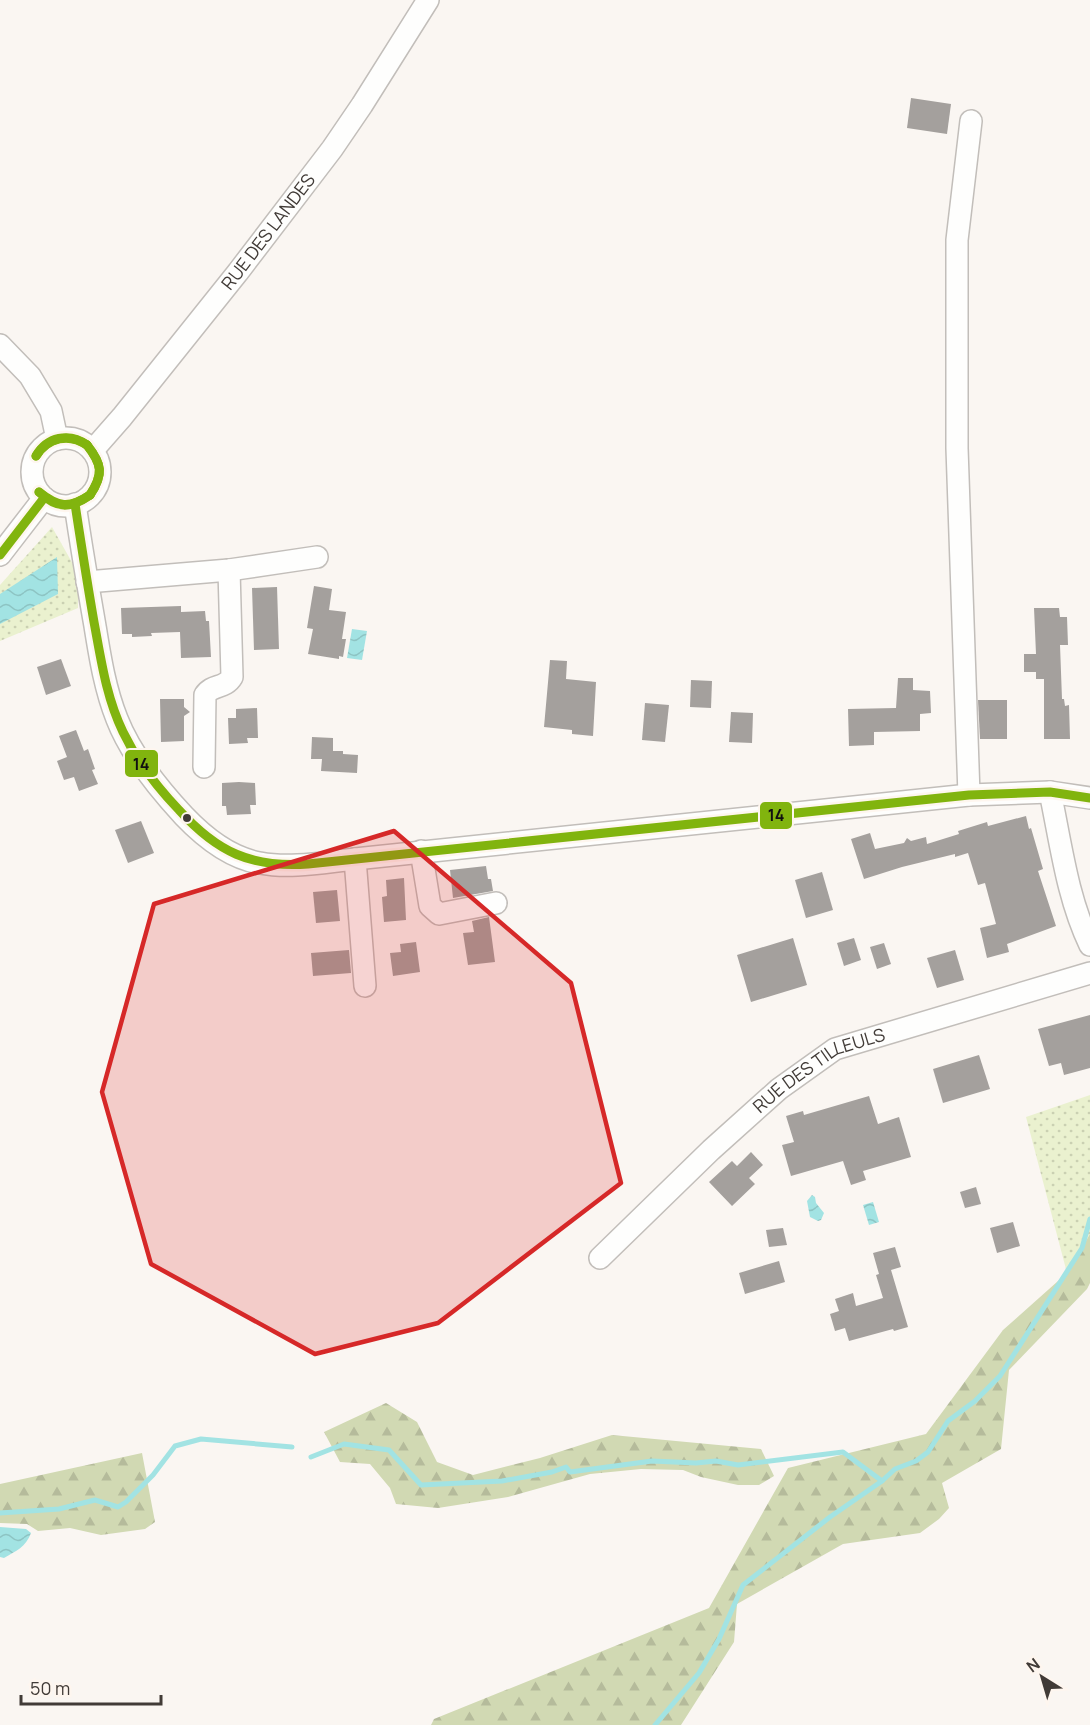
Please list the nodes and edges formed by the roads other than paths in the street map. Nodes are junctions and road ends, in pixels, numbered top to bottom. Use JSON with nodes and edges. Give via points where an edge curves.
{"nodes":[{"id":1,"x":428,"y":0,"type":"edge"},
{"id":2,"x":971,"y":121,"type":"dead end"},
{"id":3,"x":0,"y":345,"type":"edge"},
{"id":4,"x":57,"y":439,"type":"junction"},
{"id":5,"x":93,"y":450,"type":"junction"},
{"id":6,"x":44,"y":498,"type":"junction"},
{"id":7,"x":75,"y":504,"type":"junction"},
{"id":8,"x":0,"y":555,"type":"edge"},
{"id":9,"x":316,"y":557,"type":"dead end"},
{"id":10,"x":229,"y":570,"type":"junction"},
{"id":11,"x":87,"y":582,"type":"junction"},
{"id":12,"x":204,"y":767,"type":"dead end"},
{"id":13,"x":1050,"y":792,"type":"junction"},
{"id":14,"x":969,"y":795,"type":"junction"},
{"id":15,"x":1090,"y":798,"type":"edge"},
{"id":16,"x":421,"y":851,"type":"junction"},
{"id":17,"x":355,"y":859,"type":"junction"},
{"id":18,"x":496,"y":903,"type":"dead end"},
{"id":19,"x":1090,"y":945,"type":"edge"},
{"id":20,"x":1090,"y":973,"type":"edge"},
{"id":21,"x":365,"y":986,"type":"dead end"},
{"id":22,"x":600,"y":1258,"type":"dead end"}],
"edges":[{"from":1,"to":5,"type":"street","name":"RUE DES LANDES","via":[[332,149]]},
{"from":2,"to":14,"type":"street","via":[[957,252],[957,448]]},
{"from":3,"to":4,"type":"street","via":[[30,376],[51,411]]},
{"from":4,"to":5,"type":"street","via":[[77,439]]},
{"from":4,"to":6,"type":"street","via":[[47,443],[34,459],[33,480]]},
{"from":5,"to":7,"type":"street","via":[[98,460],[99,482],[85,500]]},
{"from":6,"to":7,"type":"street","via":[[64,506]]},
{"from":6,"to":8,"type":"street"},
{"from":7,"to":11,"type":"street"},
{"from":9,"to":10,"type":"street"},
{"from":10,"to":11,"type":"street"},
{"from":10,"to":12,"type":"street","via":[[232,677],[205,695]]},
{"from":11,"to":17,"type":"street","via":[[101,664],[117,720],[140,762],[167,798],[226,851],[260,863],[297,865]]},
{"from":13,"to":14,"type":"street"},
{"from":13,"to":15,"type":"street"},
{"from":13,"to":19,"type":"street","via":[[1072,899]]},
{"from":14,"to":16,"type":"street"},
{"from":16,"to":17,"type":"street"},
{"from":16,"to":18,"type":"street","via":[[434,911],[439,914]]},
{"from":17,"to":21,"type":"street"},
{"from":20,"to":22,"type":"street","name":"RUE DES TILLEULS","via":[[835,1049],[779,1089]]}]}
